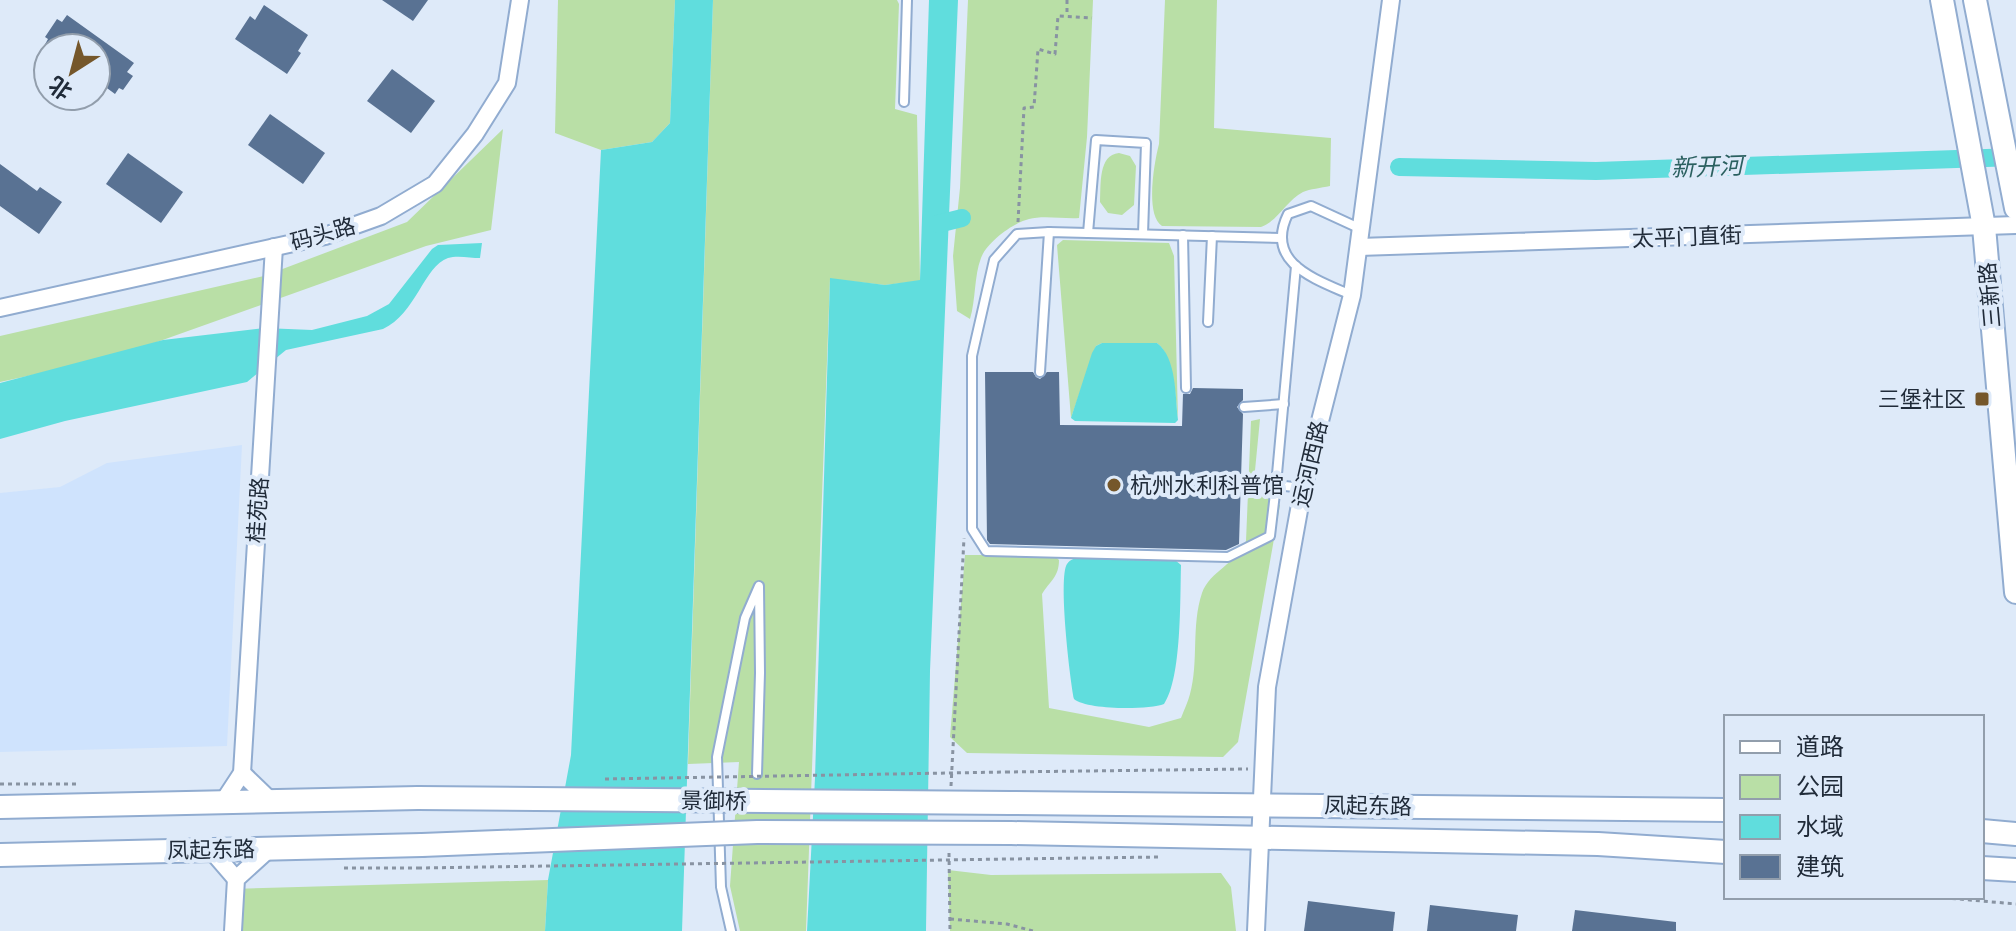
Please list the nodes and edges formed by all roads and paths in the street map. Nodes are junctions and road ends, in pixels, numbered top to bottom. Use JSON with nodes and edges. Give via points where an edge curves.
{"nodes":[{"id":1,"x":520,"y":0,"type":"edge"},
{"id":2,"x":907,"y":0,"type":"edge"},
{"id":3,"x":1067,"y":0,"type":"edge"},
{"id":4,"x":1391,"y":0,"type":"edge"},
{"id":5,"x":1942,"y":0,"type":"edge"},
{"id":6,"x":1975,"y":0,"type":"edge"},
{"id":7,"x":1067,"y":16,"type":"junction"},
{"id":8,"x":1092,"y":18,"type":"dead end"},
{"id":9,"x":904,"y":102,"type":"dead end"},
{"id":10,"x":2015,"y":201,"type":"edge"},
{"id":11,"x":2016,"y":225,"type":"edge"},
{"id":12,"x":1984,"y":227,"type":"junction"},
{"id":13,"x":1361,"y":229,"type":"junction"},
{"id":14,"x":1049,"y":232,"type":"junction"},
{"id":15,"x":1088,"y":233,"type":"junction"},
{"id":16,"x":1017,"y":234,"type":"junction"},
{"id":17,"x":1143,"y":234,"type":"junction"},
{"id":18,"x":1183,"y":235,"type":"junction"},
{"id":19,"x":1212,"y":236,"type":"junction"},
{"id":20,"x":1281,"y":238,"type":"junction"},
{"id":21,"x":274,"y":247,"type":"junction"},
{"id":22,"x":1359,"y":247,"type":"junction"},
{"id":23,"x":1296,"y":266,"type":"junction"},
{"id":24,"x":1352,"y":295,"type":"junction"},
{"id":25,"x":0,"y":308,"type":"edge"},
{"id":26,"x":1208,"y":322,"type":"dead end"},
{"id":27,"x":1040,"y":372,"type":"dead end"},
{"id":28,"x":1186,"y":388,"type":"dead end"},
{"id":29,"x":1284,"y":404,"type":"junction"},
{"id":30,"x":1244,"y":407,"type":"dead end"},
{"id":31,"x":1276,"y":485,"type":"junction"},
{"id":32,"x":1303,"y":488,"type":"junction"},
{"id":33,"x":972,"y":529,"type":"junction"},
{"id":34,"x":2016,"y":592,"type":"edge"},
{"id":35,"x":1264,"y":769,"type":"junction"},
{"id":36,"x":242,"y":773,"type":"junction"},
{"id":37,"x":757,"y":774,"type":"junction"},
{"id":38,"x":601,"y":779,"type":"dead end"},
{"id":39,"x":951,"y":795,"type":"dead end"},
{"id":40,"x":271,"y":801,"type":"junction"},
{"id":41,"x":223,"y":802,"type":"junction"},
{"id":42,"x":1010,"y":803,"type":"joint"},
{"id":43,"x":1263,"y":805,"type":"junction"},
{"id":44,"x":0,"y":807,"type":"edge"},
{"id":45,"x":1724,"y":810,"type":"edge"},
{"id":46,"x":1984,"y":831,"type":"edge"},
{"id":47,"x":1011,"y":833,"type":"joint"},
{"id":48,"x":2016,"y":834,"type":"edge"},
{"id":49,"x":1261,"y":837,"type":"junction"},
{"id":50,"x":949,"y":840,"type":"dead end"},
{"id":51,"x":422,"y":845,"type":"joint"},
{"id":52,"x":269,"y":849,"type":"junction"},
{"id":53,"x":211,"y":850,"type":"junction"},
{"id":54,"x":1724,"y":852,"type":"edge"},
{"id":55,"x":0,"y":855,"type":"edge"},
{"id":56,"x":1010,"y":859,"type":"dead end"},
{"id":57,"x":418,"y":868,"type":"dead end"},
{"id":58,"x":1984,"y":868,"type":"edge"},
{"id":59,"x":2016,"y":870,"type":"edge"},
{"id":60,"x":236,"y":879,"type":"junction"},
{"id":61,"x":1959,"y":899,"type":"edge"},
{"id":62,"x":2016,"y":904,"type":"edge"},
{"id":63,"x":950,"y":919,"type":"junction"},
{"id":64,"x":233,"y":931,"type":"edge"},
{"id":65,"x":731,"y":931,"type":"edge"},
{"id":66,"x":950,"y":931,"type":"edge"},
{"id":67,"x":1033,"y":931,"type":"edge"},
{"id":68,"x":1256,"y":931,"type":"edge"}],
"edges":[{"from":1,"to":21,"type":"street","name":"码头路","via":[[507,83],[435,184],[381,216]]},
{"from":2,"to":9,"type":"lane"},
{"from":3,"to":7,"type":"path"},
{"from":4,"to":13,"type":"street","name":"运河西路"},
{"from":5,"to":12,"type":"main road","name":"三新路"},
{"from":6,"to":10,"type":"main road"},
{"from":7,"to":8,"type":"path"},
{"from":7,"to":16,"type":"path","via":[[1058,16],[1055,54],[1038,49],[1034,107],[1024,108]]},
{"from":11,"to":12,"type":"street","name":"太平门直街"},
{"from":12,"to":22,"type":"street","name":"太平门直街"},
{"from":12,"to":34,"type":"main road","name":"三新路"},
{"from":13,"to":20,"type":"lane","via":[[1311,206],[1288,214]]},
{"from":13,"to":22,"type":"street","name":"运河西路"},
{"from":14,"to":15,"type":"lane"},
{"from":14,"to":16,"type":"lane"},
{"from":14,"to":27,"type":"lane"},
{"from":15,"to":17,"type":"lane"},
{"from":15,"to":17,"type":"lane","via":[[1096,140],[1146,143]]},
{"from":16,"to":33,"type":"lane","via":[[994,260],[972,356]]},
{"from":17,"to":18,"type":"lane"},
{"from":18,"to":19,"type":"lane"},
{"from":18,"to":28,"type":"lane"},
{"from":19,"to":20,"type":"lane"},
{"from":19,"to":26,"type":"lane"},
{"from":20,"to":23,"type":"lane"},
{"from":21,"to":25,"type":"street","name":"码头路"},
{"from":21,"to":36,"type":"street","name":"桂苑路"},
{"from":22,"to":24,"type":"street","name":"运河西路"},
{"from":23,"to":24,"type":"lane"},
{"from":23,"to":29,"type":"lane"},
{"from":24,"to":32,"type":"street","name":"运河西路"},
{"from":29,"to":30,"type":"lane"},
{"from":29,"to":31,"type":"lane"},
{"from":31,"to":32,"type":"lane"},
{"from":31,"to":33,"type":"lane","via":[[1270,536],[1228,557],[986,551]]},
{"from":32,"to":35,"type":"street","name":"运河西路","via":[[1267,687]]},
{"from":33,"to":39,"type":"path","via":[[962,540]]},
{"from":35,"to":37,"type":"path","bridge":true},
{"from":35,"to":43,"type":"street","name":"运河西路"},
{"from":36,"to":40,"type":"street"},
{"from":36,"to":41,"type":"street","name":"桂苑路"},
{"from":37,"to":38,"type":"path","bridge":true},
{"from":37,"to":65,"type":"lane","via":[[759,586],[745,618],[717,757],[721,887]]},
{"from":40,"to":41,"type":"main road"},
{"from":40,"to":42,"type":"main road","name":"景御桥","bridge":true},
{"from":41,"to":44,"type":"main road"},
{"from":42,"to":43,"type":"main road","name":"凤起东路"},
{"from":43,"to":45,"type":"main road","name":"凤起东路"},
{"from":43,"to":49,"type":"street","name":"运河西路"},
{"from":46,"to":48,"type":"main road"},
{"from":47,"to":49,"type":"main road","name":"凤起东路"},
{"from":47,"to":51,"type":"main road","name":"景御桥","bridge":true,"via":[[757,832]]},
{"from":49,"to":54,"type":"main road","name":"凤起东路"},
{"from":49,"to":68,"type":"street","name":"运河西路"},
{"from":50,"to":63,"type":"path"},
{"from":51,"to":52,"type":"main road","name":"凤起东路"},
{"from":52,"to":53,"type":"main road","name":"凤起东路"},
{"from":52,"to":60,"type":"street"},
{"from":53,"to":55,"type":"main road","name":"凤起东路"},
{"from":53,"to":60,"type":"street"},
{"from":56,"to":57,"type":"path","bridge":true},
{"from":58,"to":59,"type":"main road"},
{"from":60,"to":64,"type":"street"},
{"from":61,"to":62,"type":"path"},
{"from":63,"to":66,"type":"path"},
{"from":63,"to":67,"type":"path"}]}
